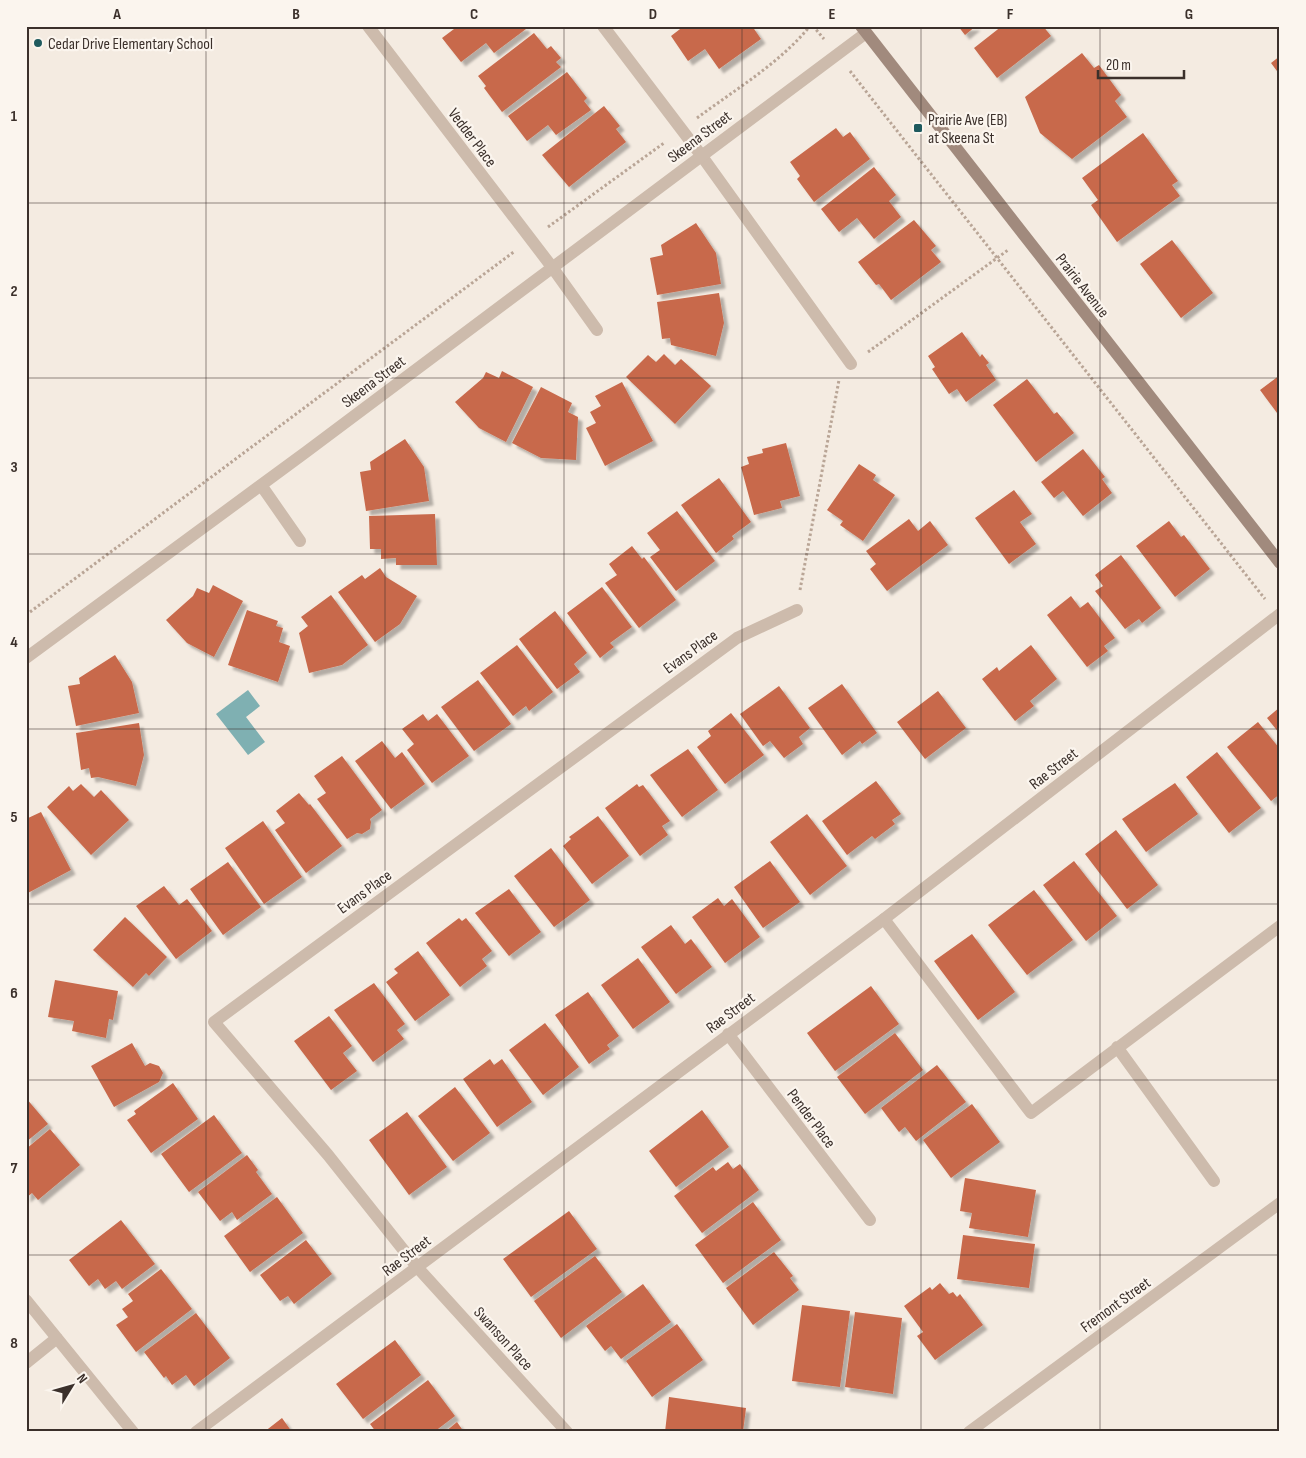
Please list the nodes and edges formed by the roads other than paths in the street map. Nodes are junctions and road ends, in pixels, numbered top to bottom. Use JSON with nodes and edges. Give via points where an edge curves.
{"nodes":[{"id":1,"x":368,"y":26,"type":"edge"},
{"id":2,"x":604,"y":26,"type":"edge"},
{"id":3,"x":864,"y":30,"type":"edge"},
{"id":4,"x":701,"y":155,"type":"junction"},
{"id":5,"x":552,"y":267,"type":"junction"},
{"id":6,"x":596,"y":330,"type":"dead end"},
{"id":7,"x":851,"y":364,"type":"road end"},
{"id":8,"x":261,"y":485,"type":"junction"},
{"id":9,"x":300,"y":541,"type":"dead end"},
{"id":10,"x":1280,"y":563,"type":"edge"},
{"id":11,"x":796,"y":610,"type":"road end"},
{"id":12,"x":1280,"y":614,"type":"edge"},
{"id":13,"x":26,"y":658,"type":"edge"},
{"id":14,"x":884,"y":919,"type":"junction"},
{"id":15,"x":1280,"y":926,"type":"edge"},
{"id":16,"x":728,"y":1034,"type":"junction"},
{"id":17,"x":1117,"y":1047,"type":"junction"},
{"id":18,"x":1214,"y":1180,"type":"dead end"},
{"id":19,"x":1280,"y":1203,"type":"edge"},
{"id":20,"x":870,"y":1220,"type":"dead end"},
{"id":21,"x":417,"y":1267,"type":"junction"},
{"id":22,"x":26,"y":1300,"type":"edge"},
{"id":23,"x":57,"y":1338,"type":"junction"},
{"id":24,"x":26,"y":1363,"type":"edge"},
{"id":25,"x":133,"y":1432,"type":"edge"},
{"id":26,"x":196,"y":1432,"type":"edge"},
{"id":27,"x":567,"y":1432,"type":"edge"},
{"id":28,"x":969,"y":1432,"type":"edge"}],
"edges":[{"from":1,"to":5,"type":"street","name":"Vedder Place"},
{"from":2,"to":4,"type":"street"},
{"from":3,"to":4,"type":"street","name":"Skeena Street"},
{"from":3,"to":10,"type":"main road","name":"Prairie Avenue"},
{"from":4,"to":5,"type":"street","name":"Skeena Street"},
{"from":4,"to":7,"type":"street"},
{"from":5,"to":6,"type":"street"},
{"from":5,"to":8,"type":"street","name":"Skeena Street"},
{"from":8,"to":9,"type":"street"},
{"from":8,"to":13,"type":"street","name":"Skeena Street"},
{"from":11,"to":21,"type":"street","name":"Evans Place","via":[[736,638],[214,1022],[328,1155]]},
{"from":12,"to":14,"type":"street","name":"Rae Street"},
{"from":14,"to":16,"type":"street","name":"Rae Street"},
{"from":14,"to":17,"type":"street","via":[[1031,1113]]},
{"from":15,"to":17,"type":"street"},
{"from":16,"to":20,"type":"street","name":"Pender Place"},
{"from":16,"to":21,"type":"street","name":"Rae Street"},
{"from":17,"to":18,"type":"street"},
{"from":19,"to":28,"type":"street","name":"Fremont Street"},
{"from":21,"to":26,"type":"street","name":"Rae Street"},
{"from":21,"to":27,"type":"street","name":"Swanson Place"},
{"from":22,"to":23,"type":"street"},
{"from":23,"to":24,"type":"street"},
{"from":23,"to":25,"type":"street"}]}
